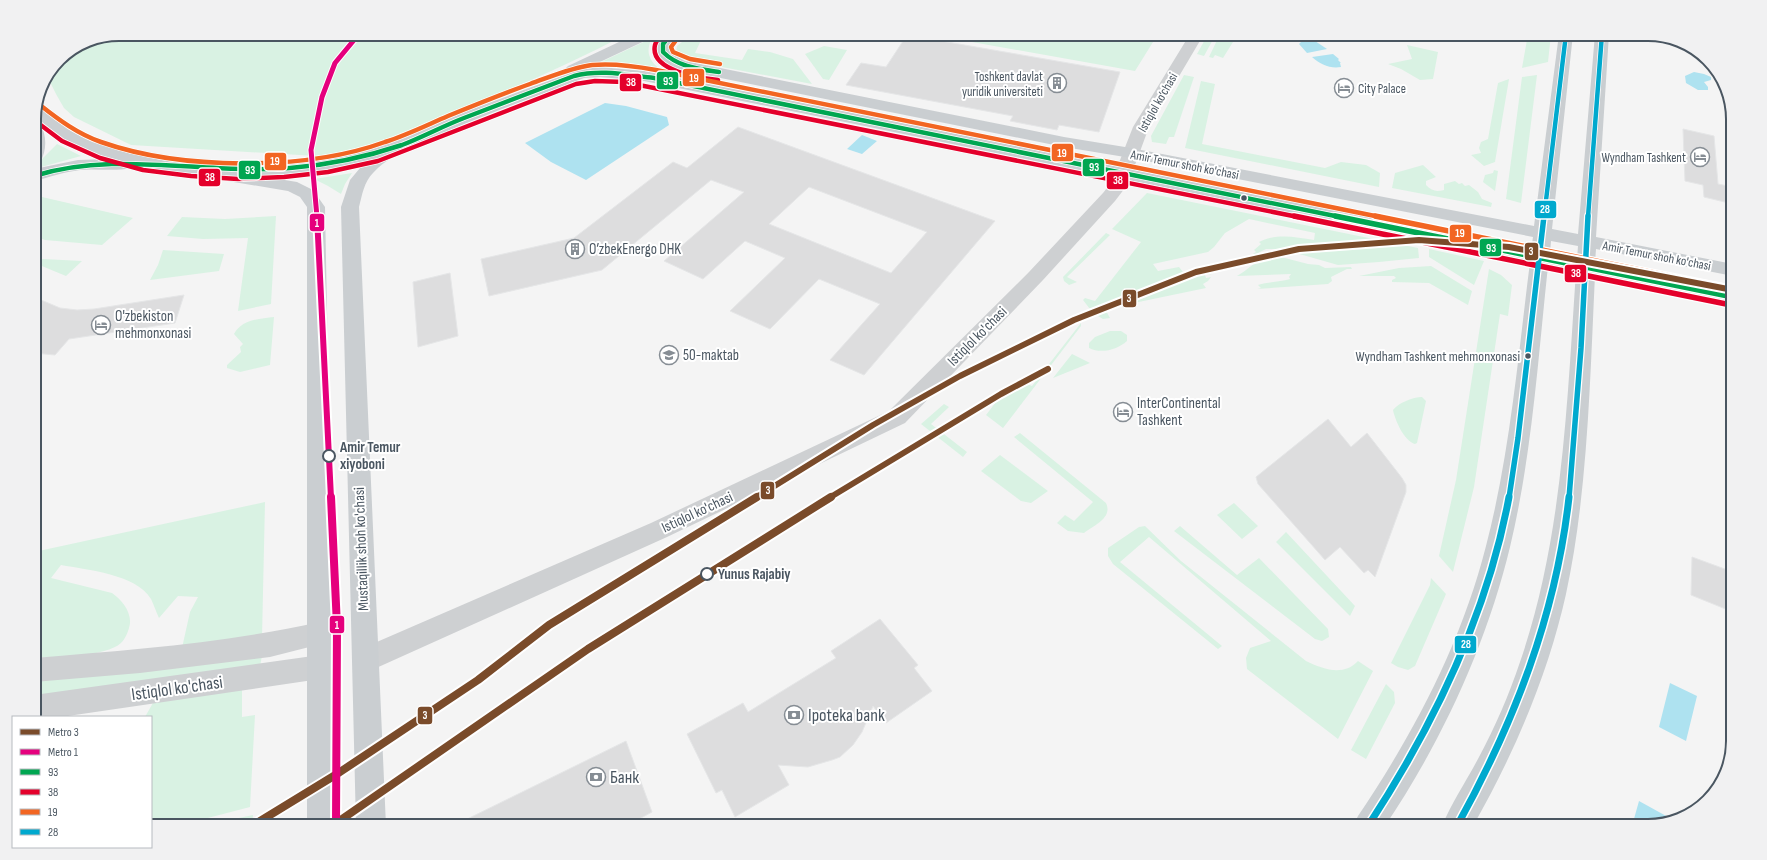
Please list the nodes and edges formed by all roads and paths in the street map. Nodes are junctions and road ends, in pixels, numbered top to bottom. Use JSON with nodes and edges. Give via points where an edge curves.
{"nodes":[{"id":1,"x":633,"y":41,"type":"edge"},
{"id":2,"x":666,"y":41,"type":"edge"},
{"id":3,"x":1192,"y":41,"type":"edge"},
{"id":4,"x":1565,"y":41,"type":"edge"},
{"id":5,"x":1601,"y":41,"type":"edge"},
{"id":6,"x":41,"y":116,"type":"edge"},
{"id":7,"x":460,"y":120,"type":"junction"},
{"id":8,"x":418,"y":139,"type":"junction"},
{"id":9,"x":1131,"y":153,"type":"junction"},
{"id":10,"x":161,"y":166,"type":"junction"},
{"id":11,"x":1123,"y":173,"type":"junction"},
{"id":12,"x":41,"y":174,"type":"edge"},
{"id":13,"x":1543,"y":234,"type":"junction"},
{"id":14,"x":1587,"y":242,"type":"junction"},
{"id":15,"x":1540,"y":258,"type":"junction"},
{"id":16,"x":1587,"y":268,"type":"junction"},
{"id":17,"x":1726,"y":269,"type":"edge"},
{"id":18,"x":1726,"y":296,"type":"edge"},
{"id":19,"x":320,"y":634,"type":"junction"},
{"id":20,"x":365,"y":660,"type":"junction"},
{"id":21,"x":320,"y":667,"type":"junction"},
{"id":22,"x":41,"y":669,"type":"edge"},
{"id":23,"x":41,"y":707,"type":"edge"},
{"id":24,"x":322,"y":819,"type":"edge"},
{"id":25,"x":371,"y":819,"type":"edge"},
{"id":26,"x":1373,"y":819,"type":"edge"},
{"id":27,"x":1461,"y":819,"type":"edge"}],
"edges":[{"from":1,"to":7,"type":"main road"},
{"from":2,"to":9,"type":"main road","name":"Amir Temur shoh ko'chasi","via":[[663,51],[668,58],[681,65],[1048,139]]},
{"from":3,"to":9,"type":"street","name":"Istiqlol ko‘chasi","via":[[1141,127]]},
{"from":4,"to":13,"type":"main road"},
{"from":5,"to":14,"type":"main road"},
{"from":6,"to":10,"type":"main road","via":[[54,127],[81,142],[115,155]]},
{"from":7,"to":8,"type":"main road"},
{"from":7,"to":11,"type":"main road","name":"Amir Temur shoh ko'chasi","via":[[574,76],[594,72],[622,73]]},
{"from":8,"to":10,"type":"main road","via":[[362,158],[302,168],[245,170]]},
{"from":8,"to":20,"type":"main road","name":"Mustaqillik shoh ko'chasi","via":[[381,158],[366,169],[356,184],[350,207]]},
{"from":9,"to":11,"type":"street","name":"Istiqlol ko‘chasi"},
{"from":9,"to":13,"type":"main road","name":"Amir Temur shoh ko'chasi"},
{"from":10,"to":12,"type":"main road","via":[[86,164]]},
{"from":10,"to":19,"type":"main road","via":[[291,186],[308,194],[316,207]]},
{"from":11,"to":15,"type":"main road","name":"Amir Temur shoh ko'chasi"},
{"from":11,"to":20,"type":"street","name":"Istiqlol ko'chasi","via":[[1119,184],[1109,197],[1036,276],[897,417],[660,530]]},
{"from":13,"to":14,"type":"main road","name":"Amir Temur shoh ko'chasi"},
{"from":13,"to":15,"type":"main road"},
{"from":14,"to":16,"type":"main road"},
{"from":14,"to":17,"type":"main road","name":"Amir Temur shoh ko'chasi"},
{"from":15,"to":16,"type":"main road","name":"Amir Temur shoh ko'chasi"},
{"from":15,"to":26,"type":"main road","via":[[1515,460],[1492,572],[1465,649],[1427,731]]},
{"from":16,"to":18,"type":"main road","name":"Amir Temur shoh ko'chasi"},
{"from":16,"to":27,"type":"main road","via":[[1567,517],[1552,600],[1508,725],[1488,771]]},
{"from":19,"to":21,"type":"main road"},
{"from":19,"to":22,"type":"street","name":"Istiqlol ko'chasi","via":[[270,645],[140,661]]},
{"from":20,"to":25,"type":"main road","name":"Mustaqillik shoh ko'chasi"},
{"from":21,"to":23,"type":"street","name":"Istiqlol ko'chasi"},
{"from":21,"to":24,"type":"main road"}]}
